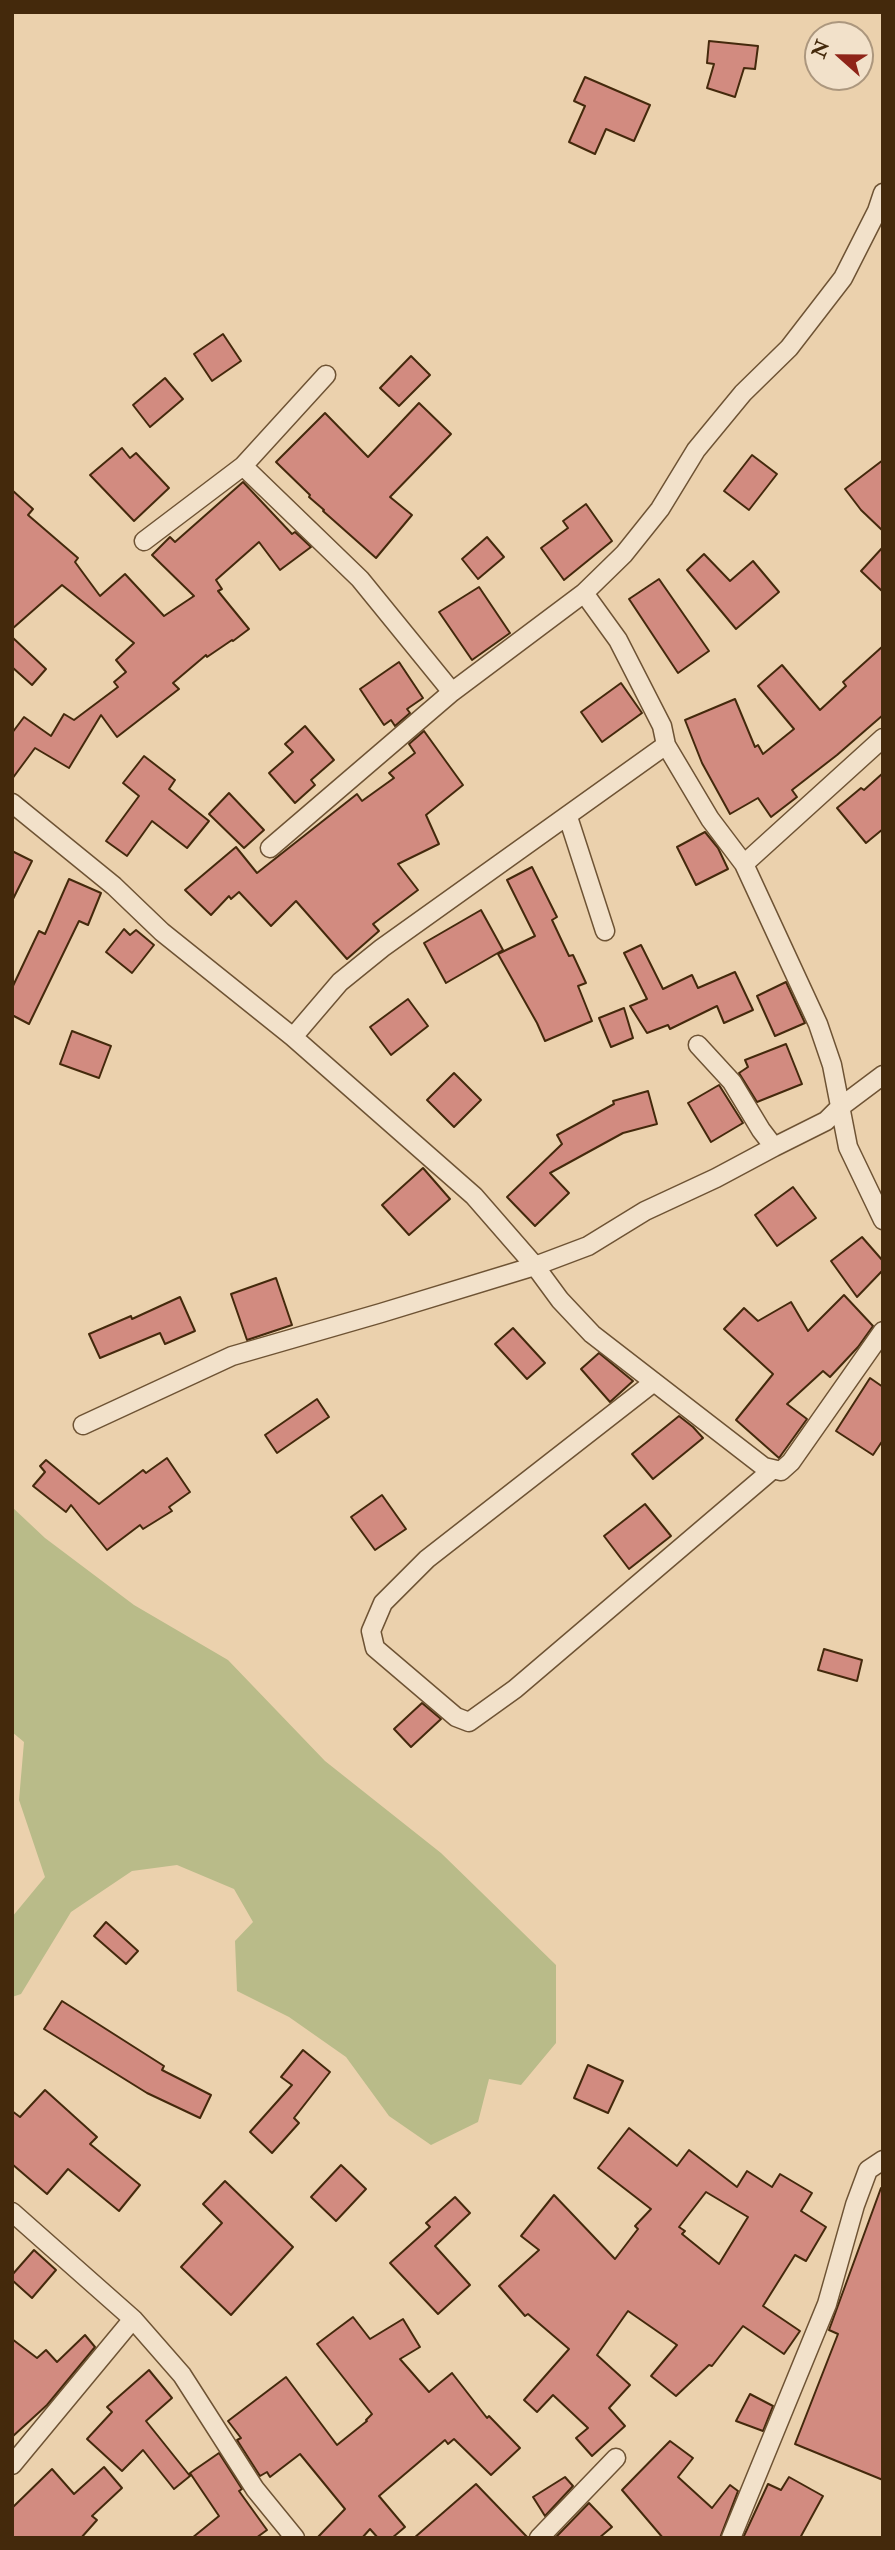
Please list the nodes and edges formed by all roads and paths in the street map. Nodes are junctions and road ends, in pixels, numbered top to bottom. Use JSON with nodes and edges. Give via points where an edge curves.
{"nodes":[{"id":1,"x":883,"y":193,"type":"edge"},
{"id":2,"x":326,"y":375,"type":"dead end"},
{"id":3,"x":243,"y":466,"type":"junction"},
{"id":4,"x":144,"y":541,"type":"dead end"},
{"id":5,"x":584,"y":593,"type":"junction"},
{"id":6,"x":452,"y":692,"type":"junction"},
{"id":7,"x":883,"y":738,"type":"edge"},
{"id":8,"x":666,"y":745,"type":"junction"},
{"id":9,"x":12,"y":803,"type":"edge"},
{"id":10,"x":568,"y":817,"type":"junction"},
{"id":11,"x":270,"y":848,"type":"dead end"},
{"id":12,"x":744,"y":864,"type":"junction"},
{"id":13,"x":605,"y":931,"type":"dead end"},
{"id":14,"x":293,"y":1037,"type":"junction"},
{"id":15,"x":698,"y":1045,"type":"dead end"},
{"id":16,"x":883,"y":1075,"type":"edge"},
{"id":17,"x":839,"y":1108,"type":"junction"},
{"id":18,"x":775,"y":1147,"type":"junction"},
{"id":19,"x":883,"y":1220,"type":"edge"},
{"id":20,"x":535,"y":1266,"type":"junction"},
{"id":21,"x":883,"y":1331,"type":"edge"},
{"id":22,"x":654,"y":1382,"type":"junction"},
{"id":23,"x":83,"y":1425,"type":"dead end"},
{"id":24,"x":772,"y":1470,"type":"junction"},
{"id":25,"x":883,"y":2160,"type":"edge"},
{"id":26,"x":12,"y":2212,"type":"edge"},
{"id":27,"x":133,"y":2319,"type":"junction"},
{"id":28,"x":616,"y":2458,"type":"dead end"},
{"id":29,"x":12,"y":2465,"type":"edge"},
{"id":30,"x":295,"y":2538,"type":"edge"},
{"id":31,"x":539,"y":2538,"type":"edge"},
{"id":32,"x":731,"y":2538,"type":"edge"}],
"edges":[{"from":1,"to":5,"type":"street","via":[[843,278],[789,348],[743,393],[696,450],[660,509],[624,554]]},
{"from":2,"to":3,"type":"street"},
{"from":3,"to":4,"type":"street"},
{"from":3,"to":6,"type":"street","via":[[360,579]]},
{"from":5,"to":6,"type":"street"},
{"from":5,"to":8,"type":"street","via":[[618,640],[662,726]]},
{"from":6,"to":11,"type":"street"},
{"from":7,"to":12,"type":"street"},
{"from":8,"to":10,"type":"street"},
{"from":8,"to":12,"type":"street"},
{"from":9,"to":14,"type":"street"},
{"from":10,"to":13,"type":"street"},
{"from":10,"to":14,"type":"street","via":[[372,956],[340,982]]},
{"from":12,"to":17,"type":"street","via":[[818,1024],[832,1065]]},
{"from":14,"to":20,"type":"street","via":[[474,1196]]},
{"from":15,"to":18,"type":"street","via":[[732,1082]]},
{"from":16,"to":17,"type":"street"},
{"from":17,"to":18,"type":"street","via":[[826,1121]]},
{"from":17,"to":19,"type":"street","via":[[848,1147]]},
{"from":18,"to":20,"type":"street","via":[[645,1211],[588,1246]]},
{"from":20,"to":22,"type":"street","via":[[592,1334]]},
{"from":20,"to":23,"type":"street","via":[[232,1356]]},
{"from":21,"to":24,"type":"street","via":[[791,1462],[781,1471]]},
{"from":22,"to":24,"type":"street"},
{"from":22,"to":24,"type":"street","via":[[427,1559],[383,1603],[371,1631],[375,1648],[456,1717],[469,1722],[515,1689]]},
{"from":25,"to":32,"type":"street","via":[[868,2170],[827,2304]]},
{"from":26,"to":27,"type":"street"},
{"from":27,"to":29,"type":"street"},
{"from":27,"to":30,"type":"street","via":[[182,2375],[255,2488]]},
{"from":28,"to":31,"type":"street"}]}
